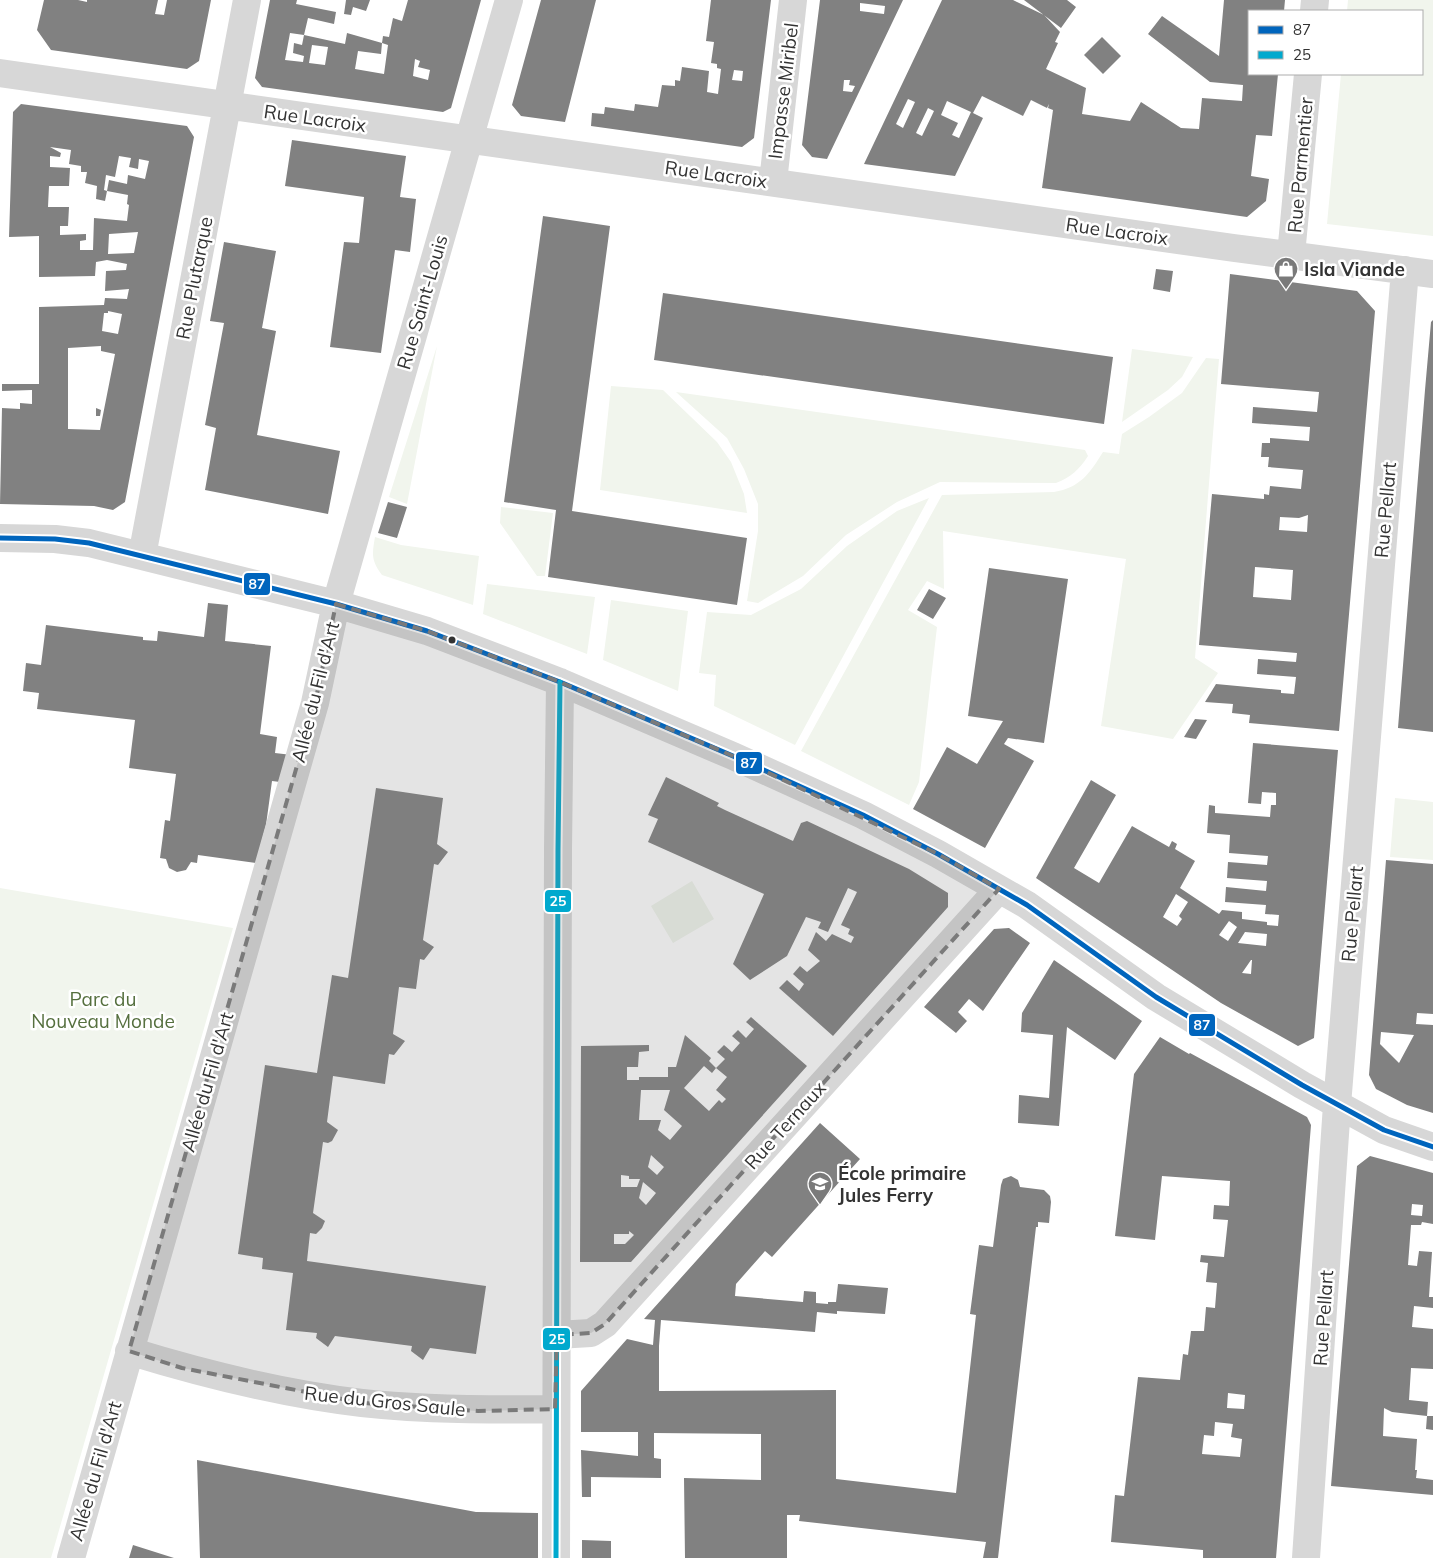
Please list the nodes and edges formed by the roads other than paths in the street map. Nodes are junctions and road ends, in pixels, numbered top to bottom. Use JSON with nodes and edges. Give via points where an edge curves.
{"nodes":[{"id":1,"x":247,"y":0,"type":"edge"},
{"id":2,"x":509,"y":0,"type":"edge"},
{"id":3,"x":793,"y":0,"type":"edge"},
{"id":4,"x":0,"y":73,"type":"edge"},
{"id":5,"x":1308,"y":75,"type":"edge"},
{"id":6,"x":227,"y":105,"type":"junction"},
{"id":7,"x":470,"y":140,"type":"junction"},
{"id":8,"x":773,"y":182,"type":"junction"},
{"id":9,"x":1291,"y":256,"type":"junction"},
{"id":10,"x":1405,"y":270,"type":"junction"},
{"id":11,"x":1433,"y":274,"type":"edge"},
{"id":12,"x":0,"y":538,"type":"edge"},
{"id":13,"x":142,"y":556,"type":"junction"},
{"id":14,"x":336,"y":604,"type":"junction"},
{"id":15,"x":560,"y":682,"type":"junction"},
{"id":16,"x":999,"y":889,"type":"junction"},
{"id":17,"x":1337,"y":1105,"type":"junction"},
{"id":18,"x":1433,"y":1147,"type":"edge"},
{"id":19,"x":557,"y":1335,"type":"junction"},
{"id":20,"x":129,"y":1351,"type":"junction"},
{"id":21,"x":555,"y":1409,"type":"junction"},
{"id":22,"x":71,"y":1558,"type":"edge"},
{"id":23,"x":556,"y":1558,"type":"edge"},
{"id":24,"x":1306,"y":1558,"type":"edge"}],
"edges":[{"from":1,"to":6,"type":"street","name":"Rue Plutarque"},
{"from":2,"to":7,"type":"street","name":"Rue Saint-Louis"},
{"from":3,"to":8,"type":"street","name":"Impasse Miribel"},
{"from":4,"to":6,"type":"street","name":"Rue Lacroix"},
{"from":5,"to":9,"type":"street","name":"Rue Parmentier"},
{"from":6,"to":7,"type":"street","name":"Rue Lacroix"},
{"from":6,"to":13,"type":"street","name":"Rue Plutarque"},
{"from":7,"to":8,"type":"street","name":"Rue Lacroix"},
{"from":7,"to":14,"type":"street","name":"Rue Saint-Louis"},
{"from":8,"to":9,"type":"street","name":"Rue Lacroix"},
{"from":9,"to":10,"type":"street","name":"Rue Lacroix"},
{"from":10,"to":11,"type":"street","name":"Rue Lacroix"},
{"from":10,"to":17,"type":"street","name":"Rue Pellart"},
{"from":12,"to":13,"type":"street","via":[[71,540]]},
{"from":13,"to":14,"type":"street"},
{"from":14,"to":15,"type":"street","via":[[427,631]]},
{"from":14,"to":20,"type":"street","name":"Allée du Fil d'Art","via":[[315,703]]},
{"from":15,"to":16,"type":"street","via":[[863,815]]},
{"from":15,"to":19,"type":"street"},
{"from":16,"to":17,"type":"street","via":[[1156,998]]},
{"from":16,"to":19,"type":"street","name":"Rue Ternaux","via":[[605,1324],[591,1333]]},
{"from":17,"to":18,"type":"street","via":[[1384,1130]]},
{"from":17,"to":24,"type":"street","name":"Rue Pellart"},
{"from":19,"to":21,"type":"street"},
{"from":20,"to":21,"type":"street","name":"Rue du Gros Saule","via":[[182,1368],[328,1398],[478,1411]]},
{"from":20,"to":22,"type":"street","name":"Allée du Fil d'Art"},
{"from":21,"to":23,"type":"street"}]}
